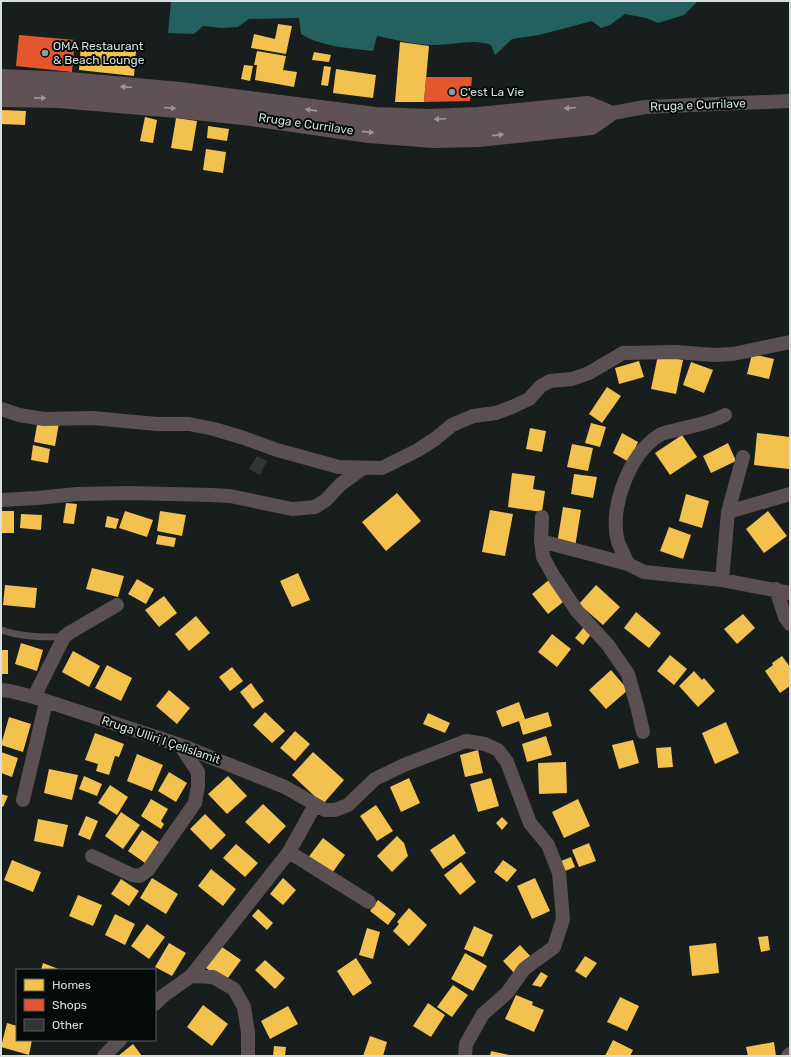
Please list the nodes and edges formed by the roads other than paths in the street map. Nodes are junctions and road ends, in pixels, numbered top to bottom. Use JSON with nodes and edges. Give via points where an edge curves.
{"nodes":[{"id":1,"x":1,"y":79,"type":"edge"},
{"id":2,"x":1,"y":97,"type":"edge"},
{"id":3,"x":790,"y":101,"type":"edge"},
{"id":4,"x":607,"y":114,"type":"junction"},
{"id":5,"x":790,"y":342,"type":"edge"},
{"id":6,"x":1,"y":409,"type":"edge"},
{"id":7,"x":725,"y":416,"type":"dead end"},
{"id":8,"x":743,"y":458,"type":"dead end"},
{"id":9,"x":363,"y":468,"type":"junction"},
{"id":10,"x":790,"y":494,"type":"edge"},
{"id":11,"x":1,"y":500,"type":"edge"},
{"id":12,"x":728,"y":512,"type":"junction"},
{"id":13,"x":542,"y":517,"type":"dead end"},
{"id":14,"x":541,"y":541,"type":"junction"},
{"id":15,"x":628,"y":564,"type":"junction"},
{"id":16,"x":722,"y":580,"type":"junction"},
{"id":17,"x":783,"y":591,"type":"edge"},
{"id":18,"x":117,"y":606,"type":"dead end"},
{"id":19,"x":790,"y":624,"type":"edge"},
{"id":20,"x":1,"y":630,"type":"edge"},
{"id":21,"x":64,"y":637,"type":"junction"},
{"id":22,"x":1,"y":690,"type":"edge"},
{"id":23,"x":40,"y":699,"type":"junction"},
{"id":24,"x":642,"y":732,"type":"dead end"},
{"id":25,"x":180,"y":745,"type":"junction"},
{"id":26,"x":23,"y":800,"type":"dead end"},
{"id":27,"x":315,"y":805,"type":"junction"},
{"id":28,"x":289,"y":852,"type":"junction"},
{"id":29,"x":92,"y":856,"type":"dead end"},
{"id":30,"x":369,"y":902,"type":"dead end"},
{"id":31,"x":191,"y":976,"type":"junction"},
{"id":32,"x":156,"y":1003,"type":"edge"},
{"id":33,"x":119,"y":1041,"type":"edge"},
{"id":34,"x":104,"y":1056,"type":"edge"},
{"id":35,"x":248,"y":1056,"type":"edge"},
{"id":36,"x":465,"y":1056,"type":"edge"}],
"edges":[{"from":4,"to":1,"type":"main road","name":"Rruga e Currilave","one_way":true,"via":[[588,106],[478,117],[375,117],[180,92]]},
{"from":2,"to":4,"type":"main road","name":"Rruga e Currilave","one_way":true,"via":[[59,98],[177,108],[369,133],[434,138],[479,137],[591,125]]},
{"from":3,"to":4,"type":"street","name":"Rruga e Currilave","via":[[645,107]]},
{"from":5,"to":9,"type":"street","via":[[734,354],[623,353],[589,373],[572,379],[550,381],[541,386],[529,399],[512,407],[452,424],[418,450],[382,468]]},
{"from":6,"to":9,"type":"street","via":[[44,419],[93,418],[189,424],[339,467]]},
{"from":7,"to":15,"type":"street","via":[[715,421],[659,435],[643,450],[629,470],[620,494],[616,516],[618,541]]},
{"from":8,"to":12,"type":"street"},
{"from":9,"to":11,"type":"street","via":[[341,484],[326,500],[315,506],[292,509],[230,496],[129,492]]},
{"from":10,"to":12,"type":"street"},
{"from":12,"to":16,"type":"street"},
{"from":13,"to":14,"type":"street"},
{"from":14,"to":15,"type":"street"},
{"from":14,"to":24,"type":"street","via":[[543,557],[554,577],[577,611],[608,645],[628,674]]},
{"from":15,"to":16,"type":"street","via":[[644,572]]},
{"from":16,"to":17,"type":"street"},
{"from":17,"to":19,"type":"street","via":[[785,617]]},
{"from":18,"to":21,"type":"street"},
{"from":20,"to":21,"type":"lane","via":[[9,633]]},
{"from":21,"to":23,"type":"street"},
{"from":22,"to":23,"type":"street","name":"Rruga Ulliri I Çelislamit"},
{"from":23,"to":25,"type":"street","name":"Rruga Ulliri I Çelislamit"},
{"from":23,"to":26,"type":"street"},
{"from":25,"to":27,"type":"street","name":"Rruga Ulliri I Çelislamit","via":[[285,787]]},
{"from":25,"to":29,"type":"street","via":[[198,772],[195,803],[148,870],[140,876],[132,875]]},
{"from":27,"to":28,"type":"street"},
{"from":27,"to":36,"type":"street","name":"Rruga Ulliri I Çelislamit","via":[[325,810],[348,805],[375,779],[404,764],[466,741],[485,744],[498,750],[507,762],[530,823],[548,845],[559,873],[563,918],[554,947],[524,969],[507,993],[484,1014],[466,1044]]},
{"from":28,"to":30,"type":"street"},
{"from":28,"to":31,"type":"street"},
{"from":31,"to":32,"type":"street"},
{"from":31,"to":35,"type":"street","via":[[213,977],[234,989],[244,1007]]},
{"from":33,"to":34,"type":"street"}]}
